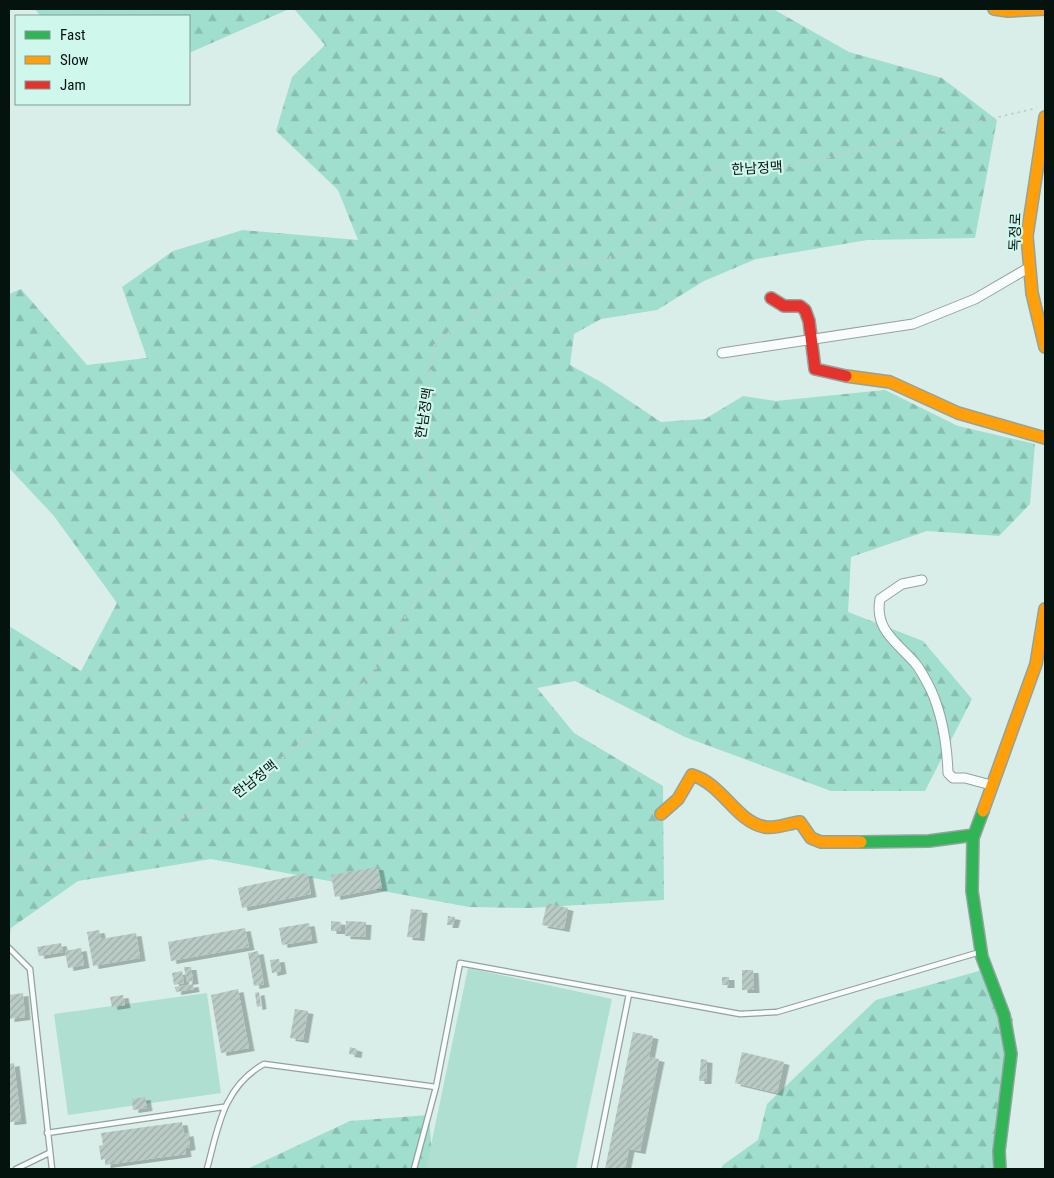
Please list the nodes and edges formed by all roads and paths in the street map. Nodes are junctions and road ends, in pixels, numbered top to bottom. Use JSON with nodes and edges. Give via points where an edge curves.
{"nodes":[{"id":1,"x":994,"y":9,"type":"edge"},
{"id":2,"x":1045,"y":9,"type":"edge"},
{"id":3,"x":1045,"y":106,"type":"edge"},
{"id":4,"x":1045,"y":118,"type":"edge"},
{"id":5,"x":1030,"y":268,"type":"junction"},
{"id":6,"x":771,"y":298,"type":"dead end"},
{"id":7,"x":812,"y":339,"type":"junction"},
{"id":8,"x":1045,"y":347,"type":"edge"},
{"id":9,"x":722,"y":354,"type":"dead end"},
{"id":10,"x":1045,"y":438,"type":"edge"},
{"id":11,"x":922,"y":580,"type":"dead end"},
{"id":12,"x":1045,"y":609,"type":"edge"},
{"id":13,"x":991,"y":784,"type":"junction"},
{"id":14,"x":660,"y":814,"type":"dead end"},
{"id":15,"x":974,"y":835,"type":"junction"},
{"id":16,"x":9,"y":859,"type":"edge"},
{"id":17,"x":9,"y":948,"type":"edge"},
{"id":18,"x":981,"y":952,"type":"junction"},
{"id":19,"x":629,"y":994,"type":"junction"},
{"id":20,"x":436,"y":1087,"type":"junction"},
{"id":21,"x":223,"y":1107,"type":"junction"},
{"id":22,"x":47,"y":1133,"type":"junction"},
{"id":23,"x":50,"y":1152,"type":"junction"},
{"id":24,"x":16,"y":1169,"type":"edge"},
{"id":25,"x":52,"y":1169,"type":"edge"},
{"id":26,"x":207,"y":1169,"type":"edge"},
{"id":27,"x":414,"y":1169,"type":"edge"},
{"id":28,"x":594,"y":1169,"type":"edge"},
{"id":29,"x":1000,"y":1169,"type":"edge"}],
"edges":[{"from":1,"to":2,"type":"street"},
{"from":3,"to":16,"type":"path","name":"한남정맥","via":[[787,167],[714,170],[622,255],[535,273],[435,342],[419,446],[445,518],[478,541],[414,602],[376,668],[340,713],[231,798],[132,838],[51,865]]},
{"from":4,"to":5,"type":"street","name":"독정로","via":[[1027,236]]},
{"from":5,"to":7,"type":"street","via":[[976,299],[913,324]]},
{"from":5,"to":8,"type":"street","name":"독정로","via":[[1032,293]]},
{"from":6,"to":7,"type":"street","via":[[784,306],[800,306],[805,310]]},
{"from":7,"to":9,"type":"street"},
{"from":7,"to":10,"type":"street","via":[[813,363],[821,372],[890,382],[958,413]]},
{"from":11,"to":13,"type":"street","via":[[902,584],[880,599],[880,622],[892,642],[916,664],[931,690],[944,728],[948,773],[953,778]]},
{"from":12,"to":13,"type":"street","via":[[1036,664]]},
{"from":13,"to":15,"type":"street"},
{"from":14,"to":15,"type":"street","via":[[678,799],[692,775],[699,776],[722,792],[752,822],[780,827],[800,822],[811,838],[821,842],[928,841]]},
{"from":15,"to":18,"type":"street","via":[[972,892]]},
{"from":17,"to":22,"type":"lane","via":[[30,969]]},
{"from":18,"to":19,"type":"lane","via":[[777,1012],[740,1014]]},
{"from":18,"to":29,"type":"street","via":[[1004,1015],[1011,1054],[999,1151]]},
{"from":19,"to":20,"type":"lane","via":[[460,963]]},
{"from":19,"to":28,"type":"lane"},
{"from":20,"to":21,"type":"lane","via":[[264,1064],[248,1073]]},
{"from":20,"to":27,"type":"lane"},
{"from":21,"to":22,"type":"lane"},
{"from":21,"to":26,"type":"lane"},
{"from":22,"to":23,"type":"lane"},
{"from":23,"to":24,"type":"lane"},
{"from":23,"to":25,"type":"lane"}]}
